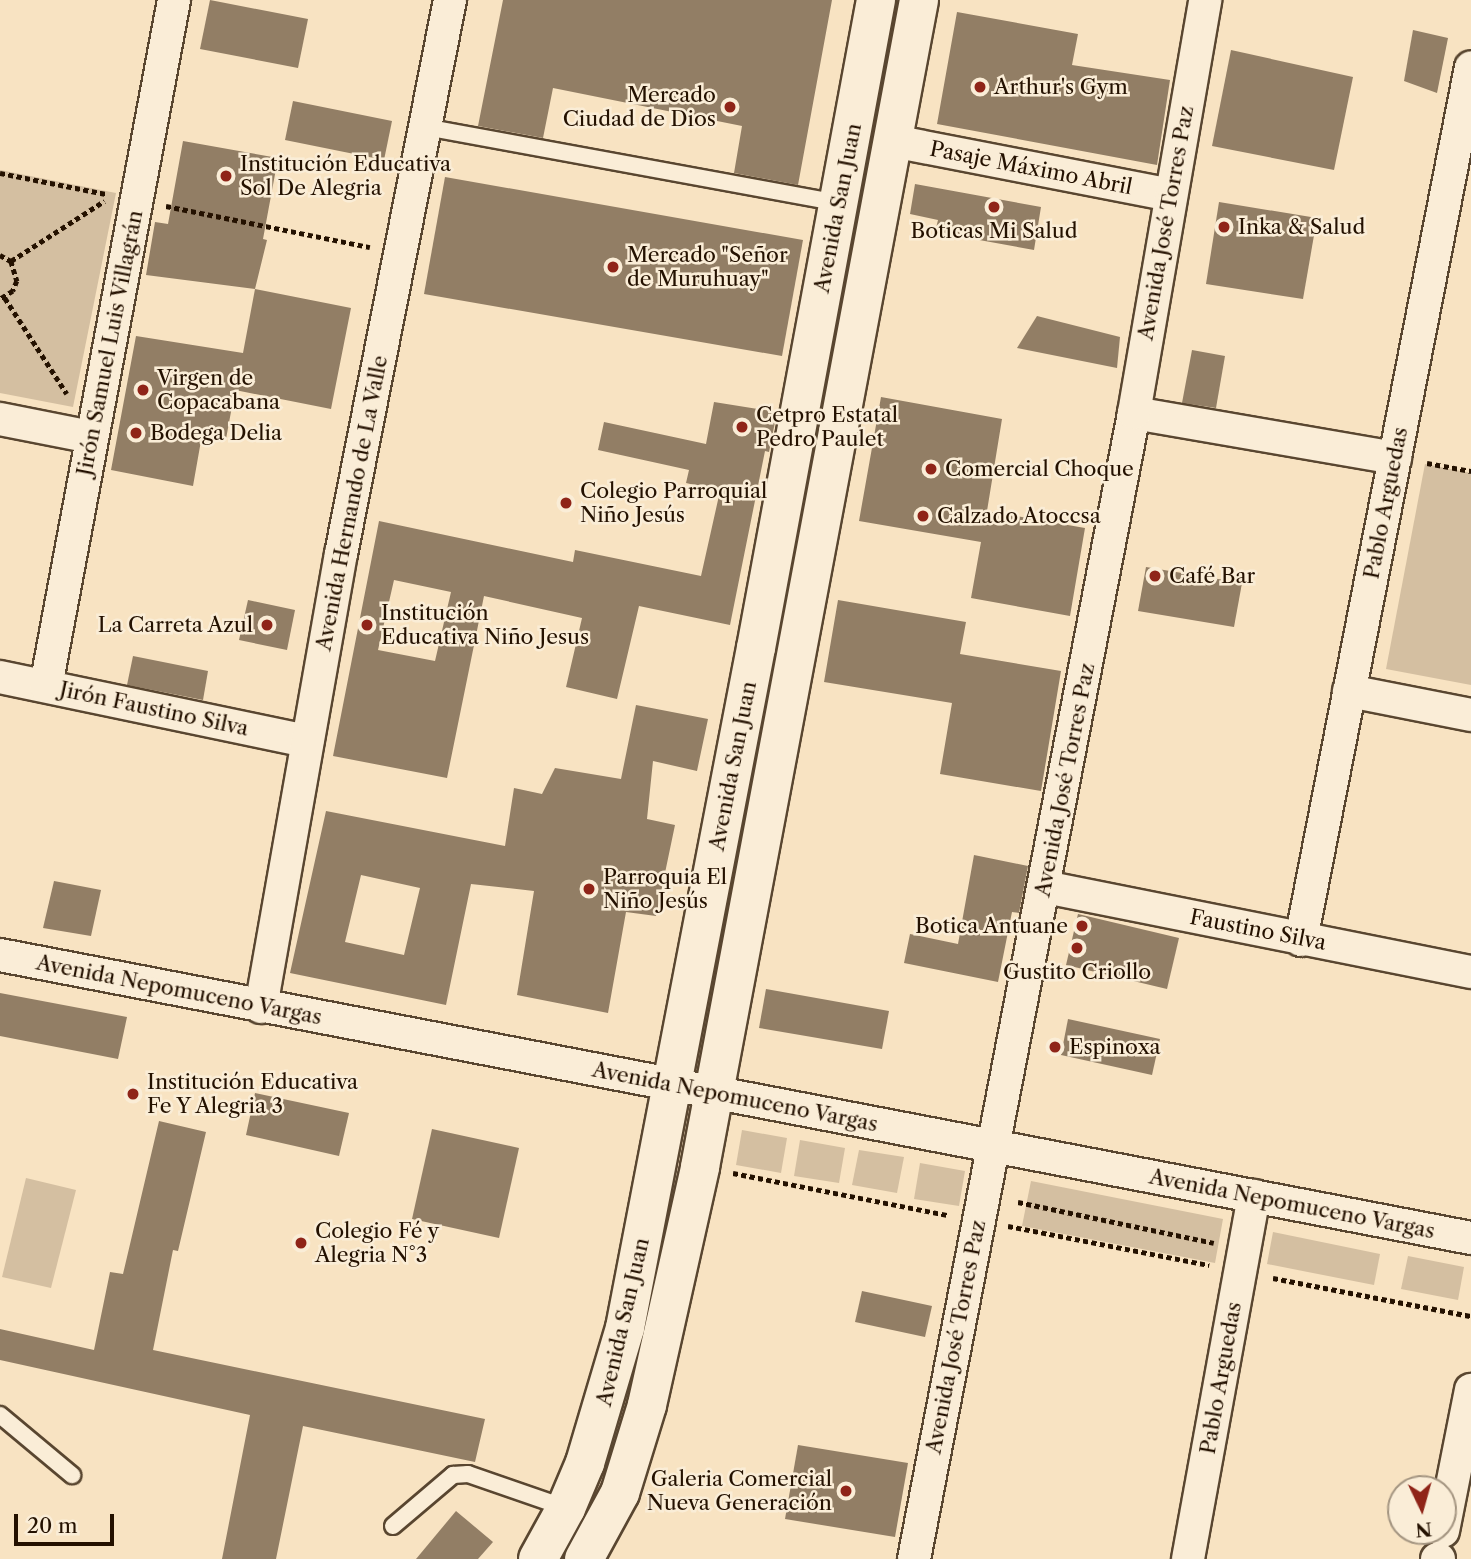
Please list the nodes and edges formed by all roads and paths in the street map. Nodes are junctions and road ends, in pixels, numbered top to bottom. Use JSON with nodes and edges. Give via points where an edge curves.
{"nodes":[{"id":1,"x":174,"y":0,"type":"edge"},
{"id":2,"x":450,"y":0,"type":"edge"},
{"id":3,"x":876,"y":0,"type":"edge"},
{"id":4,"x":919,"y":0,"type":"edge"},
{"id":5,"x":1205,"y":0,"type":"edge"},
{"id":6,"x":1471,"y":67,"type":"edge"},
{"id":7,"x":425,"y":127,"type":"junction"},
{"id":8,"x":892,"y":141,"type":"junction"},
{"id":9,"x":0,"y":173,"type":"edge"},
{"id":10,"x":1170,"y":195,"type":"junction"},
{"id":11,"x":137,"y":200,"type":"junction"},
{"id":12,"x":839,"y":203,"type":"junction"},
{"id":13,"x":402,"y":253,"type":"junction"},
{"id":14,"x":0,"y":255,"type":"edge"},
{"id":15,"x":11,"y":261,"type":"junction"},
{"id":16,"x":2,"y":298,"type":"edge"},
{"id":17,"x":1134,"y":413,"type":"junction"},
{"id":18,"x":0,"y":419,"type":"edge"},
{"id":19,"x":91,"y":437,"type":"junction"},
{"id":20,"x":1395,"y":458,"type":"junction"},
{"id":21,"x":1427,"y":463,"type":"junction"},
{"id":22,"x":1471,"y":471,"type":"edge"},
{"id":23,"x":1424,"y":477,"type":"dead end"},
{"id":24,"x":0,"y":677,"type":"edge"},
{"id":25,"x":46,"y":687,"type":"junction"},
{"id":26,"x":1349,"y":691,"type":"junction"},
{"id":27,"x":1471,"y":715,"type":"edge"},
{"id":28,"x":307,"y":741,"type":"junction"},
{"id":29,"x":1045,"y":887,"type":"junction"},
{"id":30,"x":1300,"y":940,"type":"junction"},
{"id":31,"x":0,"y":955,"type":"edge"},
{"id":32,"x":1471,"y":972,"type":"edge"},
{"id":33,"x":261,"y":1007,"type":"junction"},
{"id":34,"x":671,"y":1085,"type":"junction"},
{"id":35,"x":713,"y":1092,"type":"junction"},
{"id":36,"x":991,"y":1146,"type":"junction"},
{"id":37,"x":700,"y":1167,"type":"junction"},
{"id":38,"x":1254,"y":1196,"type":"junction"},
{"id":39,"x":1018,"y":1202,"type":"dead end"},
{"id":40,"x":977,"y":1221,"type":"junction"},
{"id":41,"x":1471,"y":1238,"type":"edge"},
{"id":42,"x":1215,"y":1244,"type":"dead end"},
{"id":43,"x":1240,"y":1271,"type":"junction"},
{"id":44,"x":1471,"y":1316,"type":"edge"},
{"id":45,"x":1471,"y":1390,"type":"edge"},
{"id":46,"x":0,"y":1415,"type":"edge"},
{"id":47,"x":72,"y":1475,"type":"dead end"},
{"id":48,"x":1454,"y":1475,"type":"edge"},
{"id":49,"x":620,"y":1493,"type":"junction"},
{"id":50,"x":566,"y":1508,"type":"junction"},
{"id":51,"x":393,"y":1526,"type":"dead end"},
{"id":52,"x":538,"y":1559,"type":"edge"},
{"id":53,"x":584,"y":1559,"type":"edge"},
{"id":54,"x":608,"y":1559,"type":"edge"},
{"id":55,"x":915,"y":1559,"type":"edge"},
{"id":56,"x":1188,"y":1559,"type":"edge"}],
"edges":[{"from":1,"to":11,"type":"street","name":"Jirón Samuel Luis Villagrán"},
{"from":2,"to":7,"type":"street","name":"Avenida Hernando de La Valle"},
{"from":3,"to":12,"type":"main road","name":"Avenida San Juan"},
{"from":4,"to":8,"type":"main road","name":"Avenida San Juan"},
{"from":5,"to":10,"type":"street","name":"Avenida José Torres Paz"},
{"from":6,"to":20,"type":"street","name":"Pablo Arguedas"},
{"from":7,"to":12,"type":"lane"},
{"from":7,"to":13,"type":"street","name":"Avenida Hernando de La Valle"},
{"from":8,"to":10,"type":"street","name":"Pasaje Máximo Abril"},
{"from":8,"to":35,"type":"main road","name":"Avenida San Juan"},
{"from":9,"to":15,"type":"path","via":[[113,195]]},
{"from":10,"to":17,"type":"street","name":"Avenida José Torres Paz"},
{"from":11,"to":13,"type":"path"},
{"from":11,"to":19,"type":"street","name":"Jirón Samuel Luis Villagrán"},
{"from":12,"to":34,"type":"main road","name":"Avenida San Juan"},
{"from":13,"to":28,"type":"street","name":"Avenida Hernando de La Valle"},
{"from":14,"to":15,"type":"path"},
{"from":15,"to":16,"type":"path","via":[[17,281],[13,291]]},
{"from":16,"to":19,"type":"path"},
{"from":17,"to":20,"type":"street"},
{"from":17,"to":29,"type":"street","name":"Avenida José Torres Paz"},
{"from":18,"to":19,"type":"street"},
{"from":19,"to":25,"type":"street","name":"Jirón Samuel Luis Villagrán"},
{"from":20,"to":21,"type":"path"},
{"from":20,"to":26,"type":"street","name":"Pablo Arguedas"},
{"from":21,"to":22,"type":"path"},
{"from":21,"to":23,"type":"path"},
{"from":24,"to":25,"type":"street","name":"Jirón Faustino Silva"},
{"from":25,"to":28,"type":"street","name":"Jirón Faustino Silva"},
{"from":26,"to":27,"type":"street"},
{"from":26,"to":30,"type":"street","name":"Pablo Arguedas"},
{"from":28,"to":33,"type":"street","name":"Avenida Hernando de La Valle"},
{"from":29,"to":30,"type":"street","name":"Faustino Silva"},
{"from":29,"to":36,"type":"street","name":"Avenida José Torres Paz"},
{"from":30,"to":32,"type":"street","name":"Faustino Silva"},
{"from":31,"to":33,"type":"street","name":"Avenida Nepomuceno Vargas"},
{"from":33,"to":34,"type":"street","name":"Avenida Nepomuceno Vargas"},
{"from":34,"to":35,"type":"street","name":"Avenida Nepomuceno Vargas"},
{"from":34,"to":50,"type":"main road","name":"Avenida San Juan","via":[[614,1373]]},
{"from":35,"to":36,"type":"street","name":"Avenida Nepomuceno Vargas"},
{"from":35,"to":37,"type":"main road","name":"Avenida San Juan"},
{"from":36,"to":38,"type":"street","name":"Avenida Nepomuceno Vargas"},
{"from":36,"to":40,"type":"street","name":"Avenida José Torres Paz"},
{"from":37,"to":40,"type":"path"},
{"from":37,"to":49,"type":"main road","name":"Avenida San Juan","via":[[647,1405]]},
{"from":38,"to":41,"type":"street","name":"Avenida Nepomuceno Vargas"},
{"from":38,"to":43,"type":"street","name":"Pablo Arguedas"},
{"from":39,"to":42,"type":"path"},
{"from":40,"to":43,"type":"path"},
{"from":40,"to":55,"type":"street","name":"Avenida José Torres Paz"},
{"from":43,"to":44,"type":"path"},
{"from":43,"to":56,"type":"street","name":"Pablo Arguedas"},
{"from":45,"to":48,"type":"street"},
{"from":46,"to":47,"type":"lane"},
{"from":49,"to":53,"type":"main road","name":"Avenida San Juan"},
{"from":49,"to":54,"type":"street"},
{"from":50,"to":51,"type":"lane","via":[[468,1474],[453,1475]]},
{"from":50,"to":52,"type":"main road","name":"Avenida San Juan"}]}
